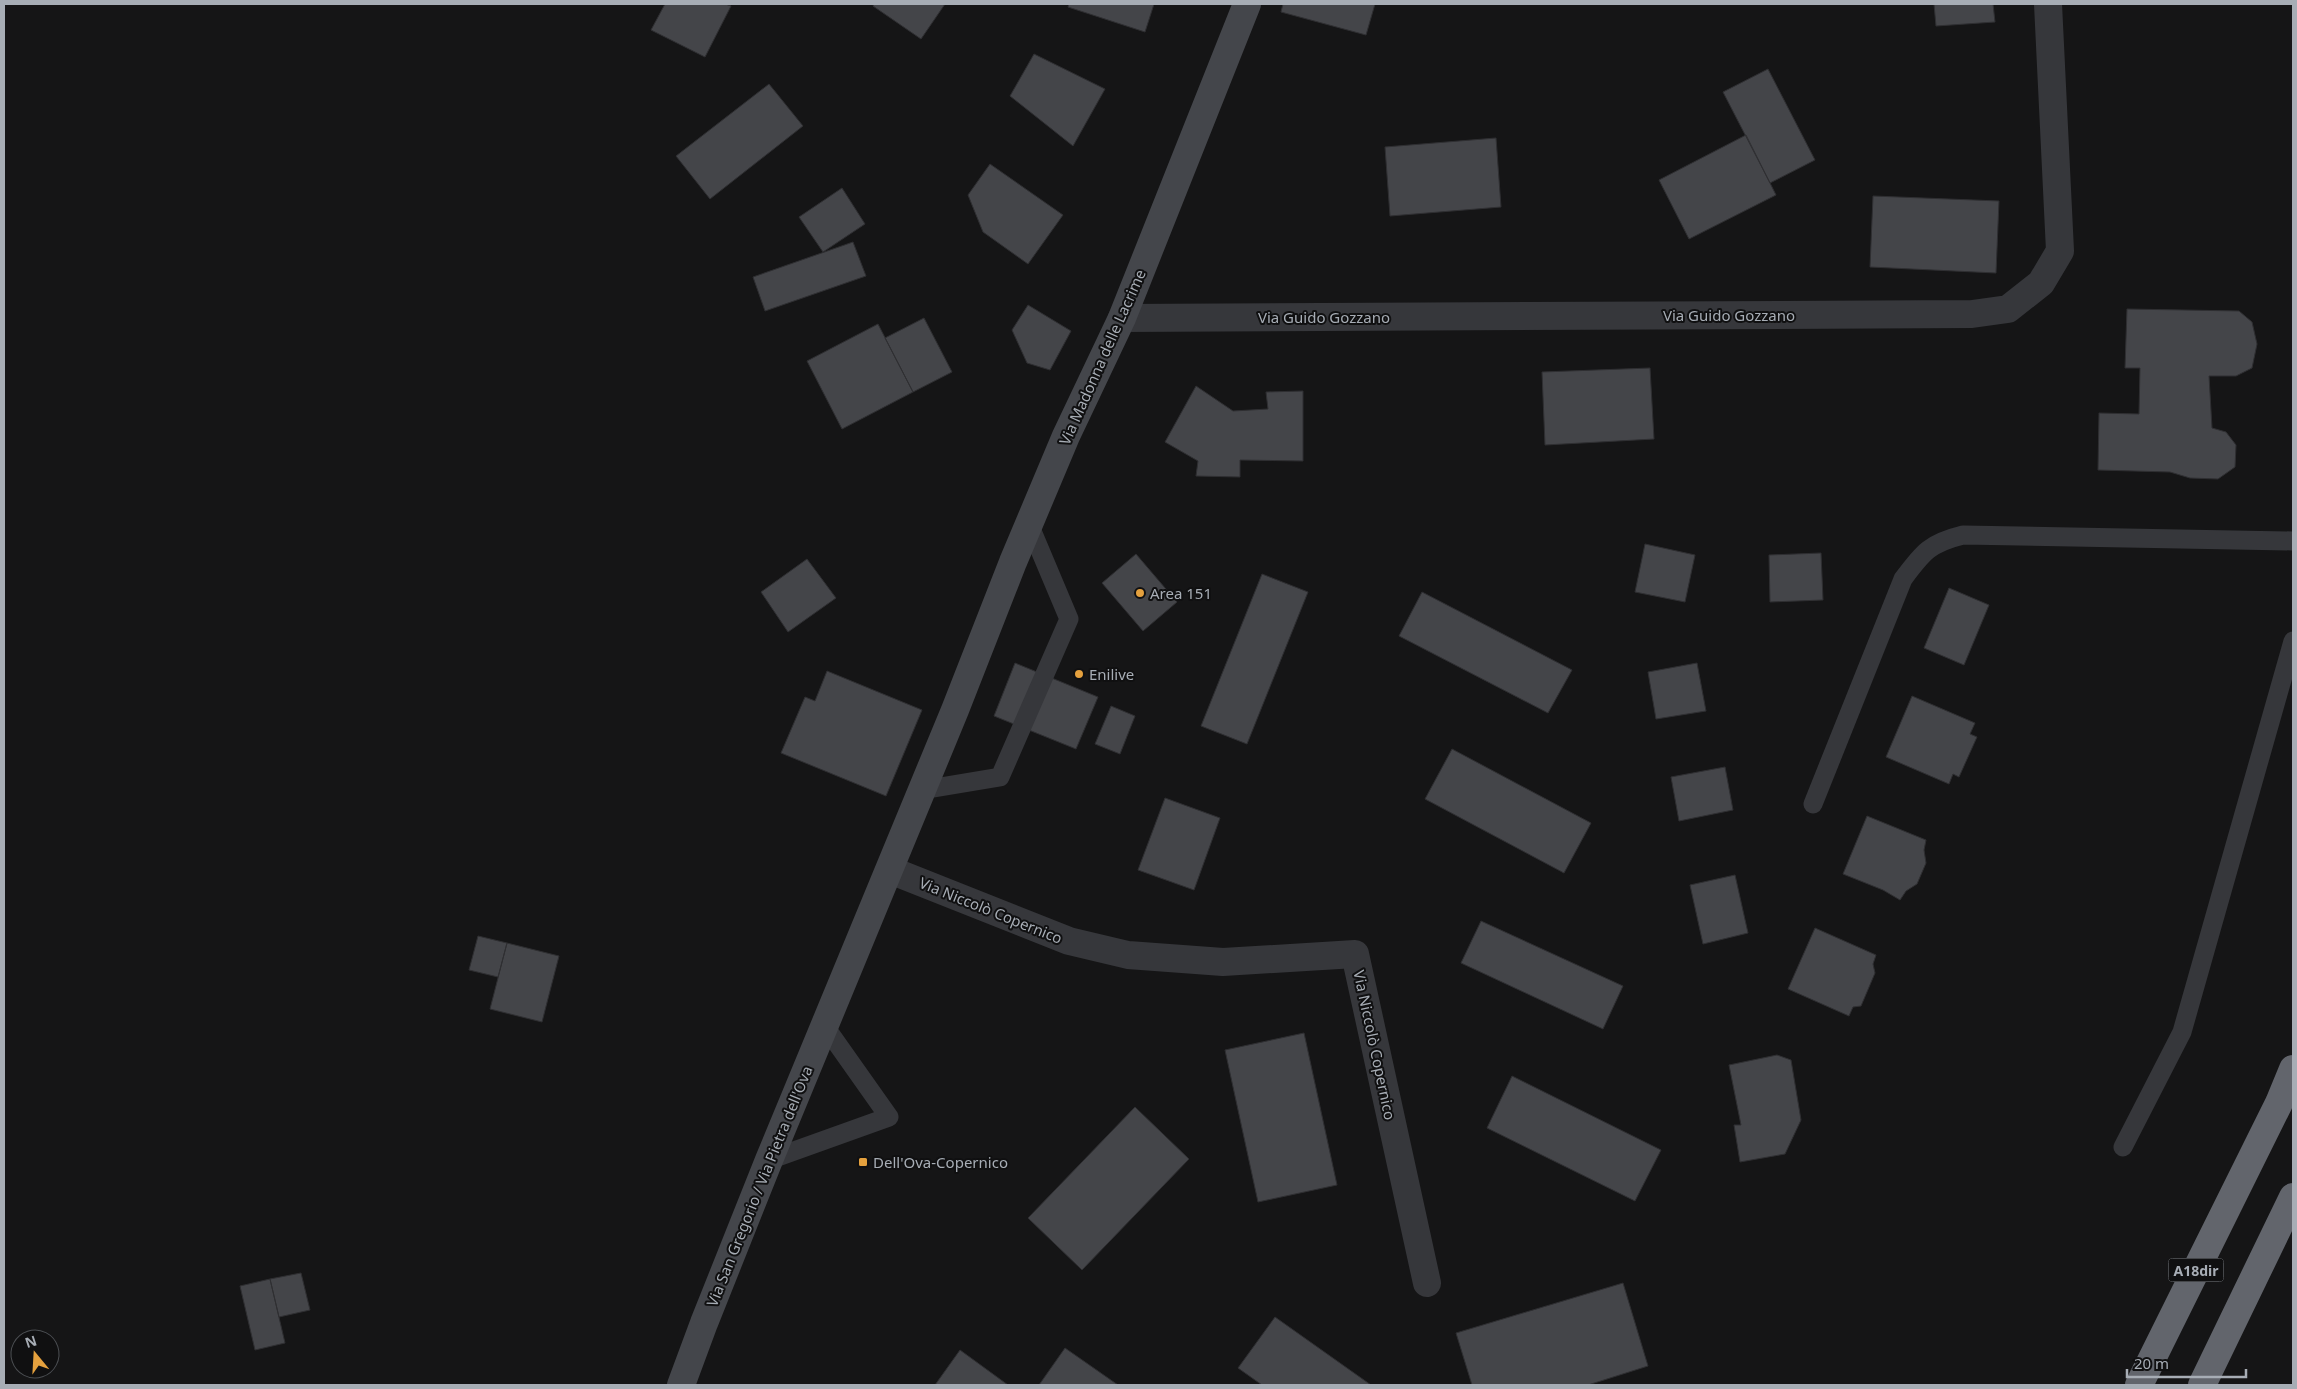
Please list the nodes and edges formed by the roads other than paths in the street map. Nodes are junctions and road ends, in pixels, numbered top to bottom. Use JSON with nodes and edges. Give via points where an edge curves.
{"nodes":[{"id":1,"x":1247,"y":4,"type":"edge"},
{"id":2,"x":2048,"y":4,"type":"edge"},
{"id":3,"x":1122,"y":318,"type":"junction"},
{"id":4,"x":1029,"y":524,"type":"junction"},
{"id":5,"x":2293,"y":541,"type":"edge"},
{"id":6,"x":2293,"y":641,"type":"edge"},
{"id":7,"x":922,"y":790,"type":"junction"},
{"id":8,"x":1813,"y":804,"type":"dead end"},
{"id":9,"x":890,"y":870,"type":"junction"},
{"id":10,"x":824,"y":1025,"type":"junction"},
{"id":11,"x":2293,"y":1069,"type":"edge"},
{"id":12,"x":2123,"y":1147,"type":"dead end"},
{"id":13,"x":769,"y":1160,"type":"junction"},
{"id":14,"x":2293,"y":1197,"type":"edge"},
{"id":15,"x":1427,"y":1283,"type":"dead end"},
{"id":16,"x":681,"y":1385,"type":"edge"},
{"id":17,"x":2139,"y":1385,"type":"edge"},
{"id":18,"x":2202,"y":1385,"type":"edge"}],
"edges":[{"from":1,"to":3,"type":"main road","name":"Via Madonna delle Lacrime"},
{"from":2,"to":3,"type":"street","name":"Via Guido Gozzano","via":[[2060,251],[2041,283],[2008,309],[1972,314]]},
{"from":3,"to":4,"type":"main road","name":"Via Madonna delle Lacrime"},
{"from":4,"to":7,"type":"main road","name":"Via Madonna delle Lacrime"},
{"from":4,"to":7,"type":"lane","via":[[1069,619],[1000,777]]},
{"from":5,"to":8,"type":"lane","via":[[1963,535],[1940,541],[1919,558],[1903,579]]},
{"from":6,"to":12,"type":"lane","via":[[2182,1032]]},
{"from":7,"to":9,"type":"main road","name":"Via Madonna delle Lacrime"},
{"from":9,"to":10,"type":"main road","name":"Via San Gregorio / Via Pietra dell'Ova"},
{"from":9,"to":15,"type":"street","name":"Via Niccolò Copernico","via":[[1069,941],[1128,955],[1223,962],[1355,954]]},
{"from":10,"to":13,"type":"main road","name":"Via San Gregorio / Via Pietra dell'Ova"},
{"from":10,"to":13,"type":"lane","via":[[889,1117]]},
{"from":11,"to":17,"type":"highway","number":"A18dir"},
{"from":13,"to":16,"type":"main road","name":"Via San Gregorio / Via Pietra dell'Ova"},
{"from":14,"to":18,"type":"highway"}]}
